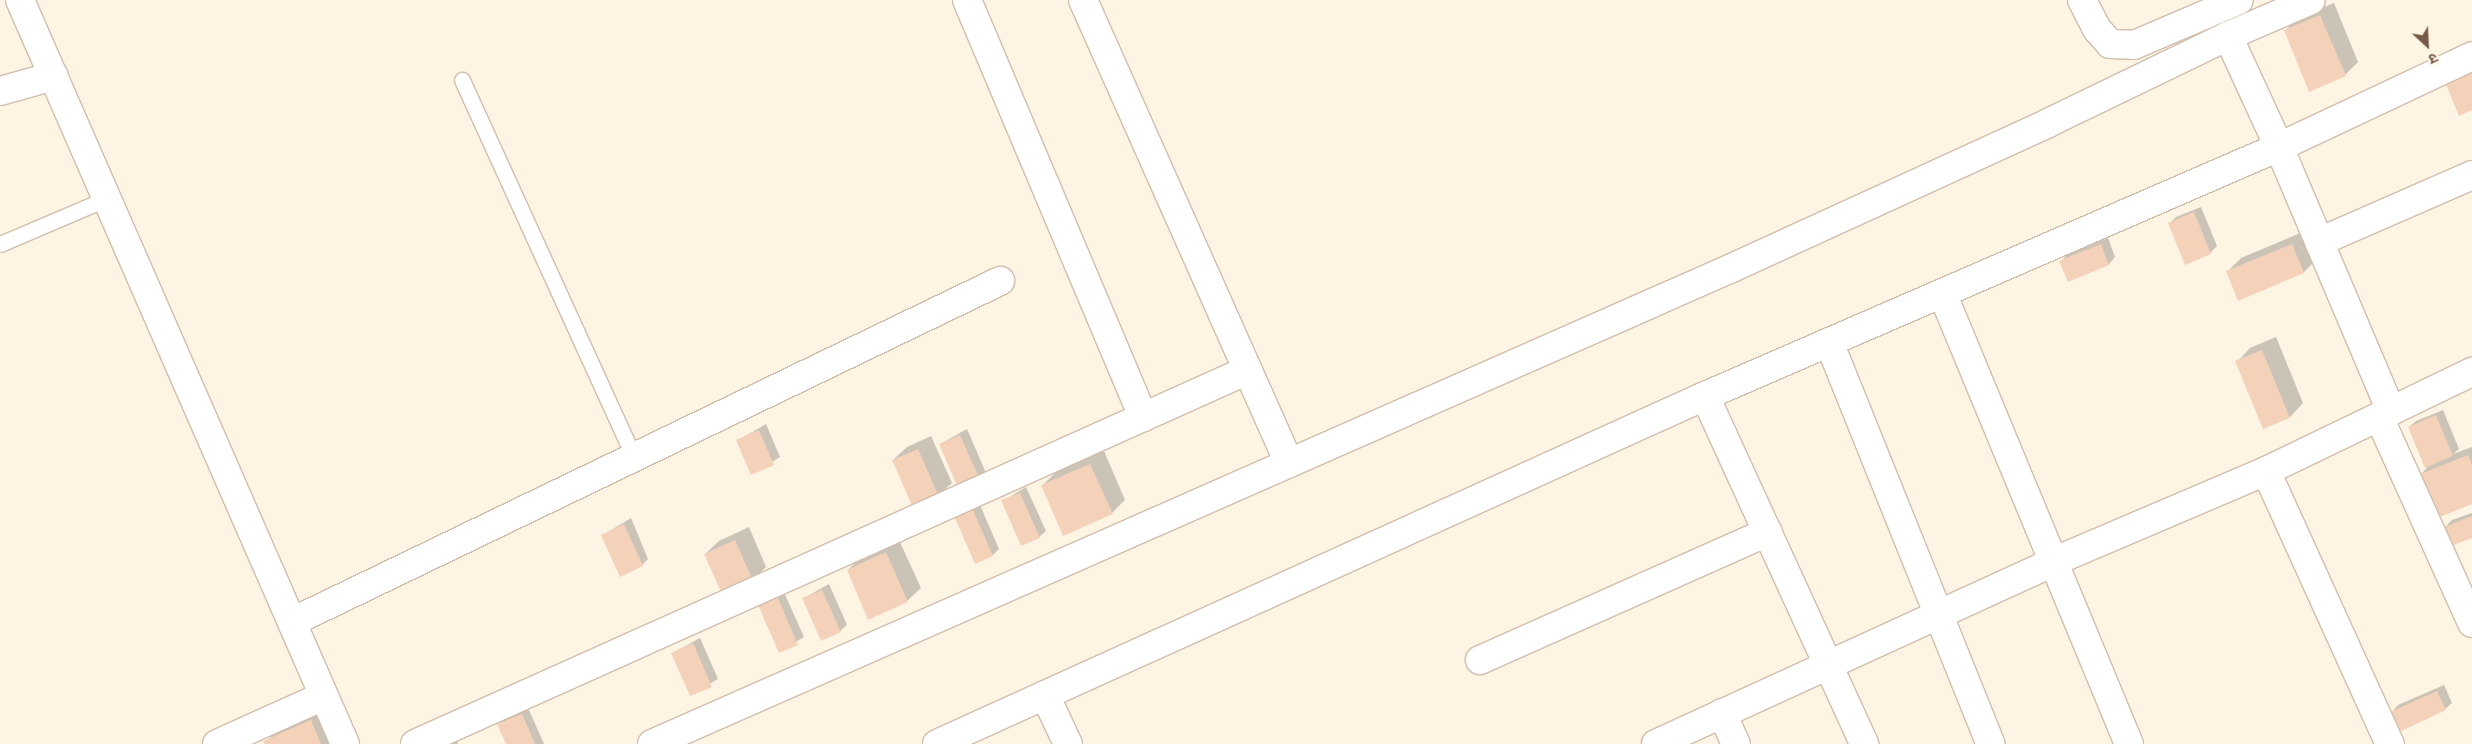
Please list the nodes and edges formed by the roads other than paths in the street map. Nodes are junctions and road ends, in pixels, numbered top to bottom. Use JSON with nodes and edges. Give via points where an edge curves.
{"nodes":[{"id":1,"x":20,"y":0,"type":"edge"},
{"id":2,"x":967,"y":0,"type":"edge"},
{"id":3,"x":1083,"y":0,"type":"edge"},
{"id":4,"x":2082,"y":0,"type":"edge"},
{"id":5,"x":2311,"y":0,"type":"edge"},
{"id":6,"x":2225,"y":3,"type":"edge"},
{"id":7,"x":2228,"y":36,"type":"junction"},
{"id":8,"x":2472,"y":56,"type":"edge"},
{"id":9,"x":54,"y":76,"type":"junction"},
{"id":10,"x":462,"y":80,"type":"dead end"},
{"id":11,"x":0,"y":91,"type":"edge"},
{"id":12,"x":2279,"y":147,"type":"junction"},
{"id":13,"x":2472,"y":175,"type":"edge"},
{"id":14,"x":108,"y":198,"type":"junction"},
{"id":15,"x":2320,"y":242,"type":"junction"},
{"id":16,"x":0,"y":244,"type":"edge"},
{"id":17,"x":1000,"y":281,"type":"dead end"},
{"id":18,"x":1943,"y":295,"type":"junction"},
{"id":19,"x":1829,"y":342,"type":"junction"},
{"id":20,"x":1248,"y":370,"type":"junction"},
{"id":21,"x":2472,"y":372,"type":"edge"},
{"id":22,"x":1705,"y":396,"type":"junction"},
{"id":23,"x":2385,"y":414,"type":"junction"},
{"id":24,"x":1143,"y":417,"type":"junction"},
{"id":25,"x":634,"y":457,"type":"junction"},
{"id":26,"x":1289,"y":464,"type":"junction"},
{"id":27,"x":2266,"y":471,"type":"junction"},
{"id":28,"x":1768,"y":532,"type":"junction"},
{"id":29,"x":2053,"y":562,"type":"junction"},
{"id":30,"x":1939,"y":615,"type":"junction"},
{"id":31,"x":292,"y":622,"type":"junction"},
{"id":32,"x":2472,"y":623,"type":"edge"},
{"id":33,"x":1480,"y":660,"type":"dead end"},
{"id":34,"x":1828,"y":665,"type":"junction"},
{"id":35,"x":1045,"y":695,"type":"junction"},
{"id":36,"x":324,"y":696,"type":"junction"},
{"id":37,"x":1722,"y":713,"type":"junction"},
{"id":38,"x":217,"y":744,"type":"edge"},
{"id":39,"x":345,"y":744,"type":"edge"},
{"id":40,"x":415,"y":744,"type":"edge"},
{"id":41,"x":652,"y":744,"type":"edge"},
{"id":42,"x":938,"y":744,"type":"edge"},
{"id":43,"x":1068,"y":744,"type":"edge"},
{"id":44,"x":1656,"y":744,"type":"edge"},
{"id":45,"x":1736,"y":744,"type":"edge"},
{"id":46,"x":1864,"y":744,"type":"edge"},
{"id":47,"x":1991,"y":744,"type":"edge"},
{"id":48,"x":2129,"y":744,"type":"edge"},
{"id":49,"x":2390,"y":744,"type":"edge"}],
"edges":[{"from":1,"to":9,"type":"street"},
{"from":2,"to":24,"type":"street"},
{"from":3,"to":20,"type":"street"},
{"from":4,"to":6,"type":"street","via":[[2097,29],[2110,44],[2134,45]]},
{"from":5,"to":7,"type":"street"},
{"from":7,"to":12,"type":"street"},
{"from":7,"to":26,"type":"street","via":[[1732,268]]},
{"from":8,"to":12,"type":"street"},
{"from":9,"to":11,"type":"street"},
{"from":9,"to":14,"type":"street"},
{"from":10,"to":25,"type":"lane"},
{"from":12,"to":15,"type":"street"},
{"from":12,"to":18,"type":"street"},
{"from":13,"to":15,"type":"street"},
{"from":14,"to":16,"type":"lane"},
{"from":14,"to":31,"type":"street"},
{"from":15,"to":23,"type":"street"},
{"from":17,"to":25,"type":"street"},
{"from":18,"to":19,"type":"street"},
{"from":18,"to":29,"type":"street"},
{"from":19,"to":22,"type":"street"},
{"from":19,"to":30,"type":"street"},
{"from":20,"to":24,"type":"street"},
{"from":20,"to":26,"type":"street"},
{"from":21,"to":23,"type":"street"},
{"from":22,"to":28,"type":"street"},
{"from":22,"to":35,"type":"street"},
{"from":23,"to":27,"type":"street"},
{"from":23,"to":32,"type":"street"},
{"from":24,"to":40,"type":"street"},
{"from":25,"to":31,"type":"street"},
{"from":26,"to":41,"type":"street"},
{"from":27,"to":29,"type":"street"},
{"from":27,"to":49,"type":"street"},
{"from":28,"to":33,"type":"street"},
{"from":28,"to":34,"type":"street"},
{"from":29,"to":30,"type":"street"},
{"from":29,"to":48,"type":"street"},
{"from":30,"to":34,"type":"street"},
{"from":30,"to":47,"type":"street"},
{"from":31,"to":36,"type":"street"},
{"from":34,"to":37,"type":"street"},
{"from":34,"to":46,"type":"street"},
{"from":35,"to":42,"type":"street"},
{"from":35,"to":43,"type":"street"},
{"from":36,"to":38,"type":"street"},
{"from":36,"to":39,"type":"street"},
{"from":37,"to":44,"type":"street"},
{"from":37,"to":45,"type":"street"}]}
